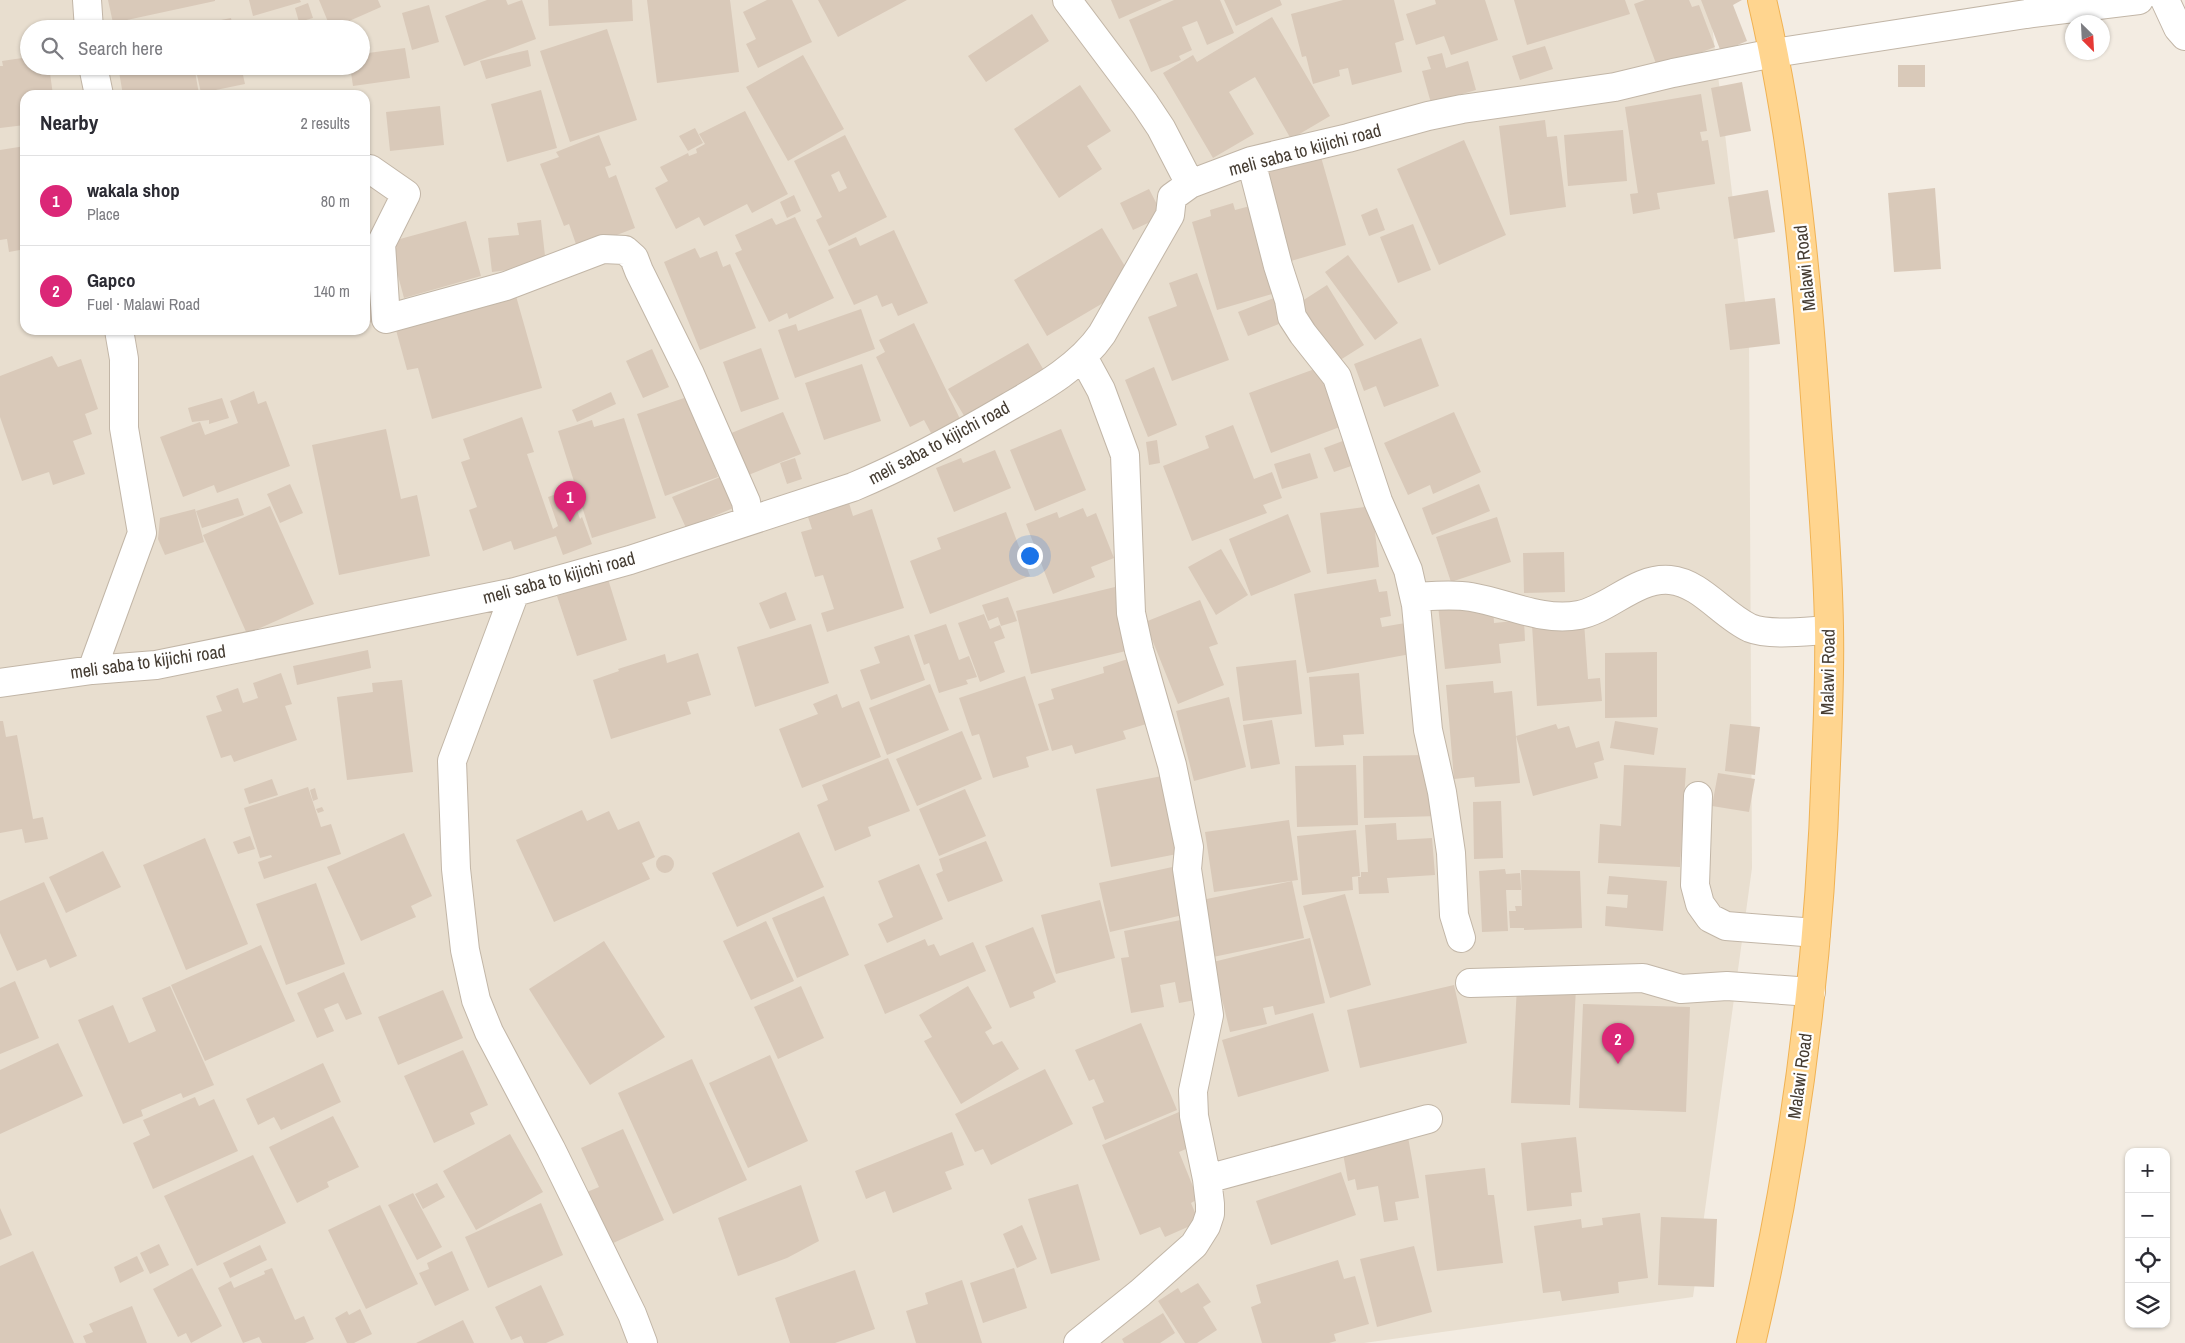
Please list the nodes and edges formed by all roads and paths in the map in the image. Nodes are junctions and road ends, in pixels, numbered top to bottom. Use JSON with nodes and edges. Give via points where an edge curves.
{"nodes":[{"id":1,"x":87,"y":0,"type":"edge"},
{"id":2,"x":1067,"y":0,"type":"edge"},
{"id":3,"x":1762,"y":0,"type":"edge"},
{"id":4,"x":2139,"y":0,"type":"edge"},
{"id":5,"x":2165,"y":0,"type":"edge"},
{"id":6,"x":89,"y":20,"type":"edge"},
{"id":7,"x":2185,"y":36,"type":"edge"},
{"id":8,"x":1774,"y":53,"type":"junction"},
{"id":9,"x":95,"y":75,"type":"edge"},
{"id":10,"x":98,"y":90,"type":"edge"},
{"id":11,"x":1251,"y":161,"type":"junction"},
{"id":12,"x":370,"y":169,"type":"edge"},
{"id":13,"x":1190,"y":184,"type":"junction"},
{"id":14,"x":120,"y":335,"type":"edge"},
{"id":15,"x":1083,"y":357,"type":"junction"},
{"id":16,"x":749,"y":520,"type":"junction"},
{"id":17,"x":515,"y":592,"type":"junction"},
{"id":18,"x":1414,"y":596,"type":"junction"},
{"id":19,"x":1829,"y":630,"type":"junction"},
{"id":20,"x":92,"y":670,"type":"junction"},
{"id":21,"x":0,"y":683,"type":"edge"},
{"id":22,"x":1698,"y":796,"type":"dead end"},
{"id":23,"x":1816,"y":933,"type":"junction"},
{"id":24,"x":1461,"y":938,"type":"dead end"},
{"id":25,"x":1470,"y":983,"type":"dead end"},
{"id":26,"x":1811,"y":992,"type":"junction"},
{"id":27,"x":1428,"y":1119,"type":"dead end"},
{"id":28,"x":1207,"y":1179,"type":"junction"},
{"id":29,"x":643,"y":1343,"type":"edge"},
{"id":30,"x":1078,"y":1343,"type":"edge"},
{"id":31,"x":1751,"y":1343,"type":"edge"}],
"edges":[{"from":1,"to":6,"type":"street"},
{"from":2,"to":13,"type":"street","via":[[1145,104]]},
{"from":3,"to":8,"type":"main road","name":"Malawi Road"},
{"from":4,"to":8,"type":"street","name":"meli saba to kijichi road"},
{"from":5,"to":7,"type":"street"},
{"from":8,"to":11,"type":"street","name":"meli saba to kijichi road","via":[[1615,87],[1428,116]]},
{"from":8,"to":19,"type":"main road","name":"Malawi Road","via":[[1795,177],[1808,302],[1828,563]]},
{"from":9,"to":10,"type":"street"},
{"from":11,"to":13,"type":"street","name":"meli saba to kijichi road"},
{"from":11,"to":18,"type":"street","via":[[1292,317],[1337,377],[1378,501],[1408,570]]},
{"from":12,"to":16,"type":"street","via":[[406,194],[381,244],[386,320],[506,286],[603,249],[625,250],[634,258],[690,374],[746,502]]},
{"from":13,"to":15,"type":"street","name":"meli saba to kijichi road","via":[[1172,197],[1170,215],[1165,224],[1102,334]]},
{"from":14,"to":20,"type":"street","via":[[124,359],[124,428],[142,533]]},
{"from":15,"to":16,"type":"street","name":"meli saba to kijichi road","via":[[1041,388],[962,435],[887,473],[816,500]]},
{"from":15,"to":28,"type":"street","via":[[1101,390],[1125,455],[1131,613],[1168,746],[1188,846],[1187,870],[1209,1015],[1192,1091],[1195,1124]]},
{"from":16,"to":17,"type":"street","name":"meli saba to kijichi road","via":[[630,560]]},
{"from":17,"to":20,"type":"street","name":"meli saba to kijichi road","via":[[156,665]]},
{"from":17,"to":29,"type":"street","via":[[452,761],[456,869],[465,950],[476,1000],[489,1032],[551,1149]]},
{"from":18,"to":19,"type":"street","via":[[1470,597],[1547,616],[1564,617],[1581,615],[1638,587],[1668,580],[1684,582],[1752,629],[1767,632]]},
{"from":18,"to":24,"type":"street","via":[[1428,730],[1442,792],[1451,853],[1454,915]]},
{"from":19,"to":23,"type":"main road","name":"Malawi Road","via":[[1824,836]]},
{"from":20,"to":21,"type":"street","name":"meli saba to kijichi road"},
{"from":22,"to":23,"type":"street","via":[[1695,885],[1700,904],[1710,918],[1726,926]]},
{"from":23,"to":26,"type":"main road","name":"Malawi Road"},
{"from":25,"to":26,"type":"street","via":[[1643,978],[1681,989],[1727,986]]},
{"from":26,"to":31,"type":"main road","name":"Malawi Road","via":[[1789,1157]]},
{"from":27,"to":28,"type":"street"},
{"from":28,"to":30,"type":"street","via":[[1210,1214],[1201,1236],[1140,1294]]}]}
